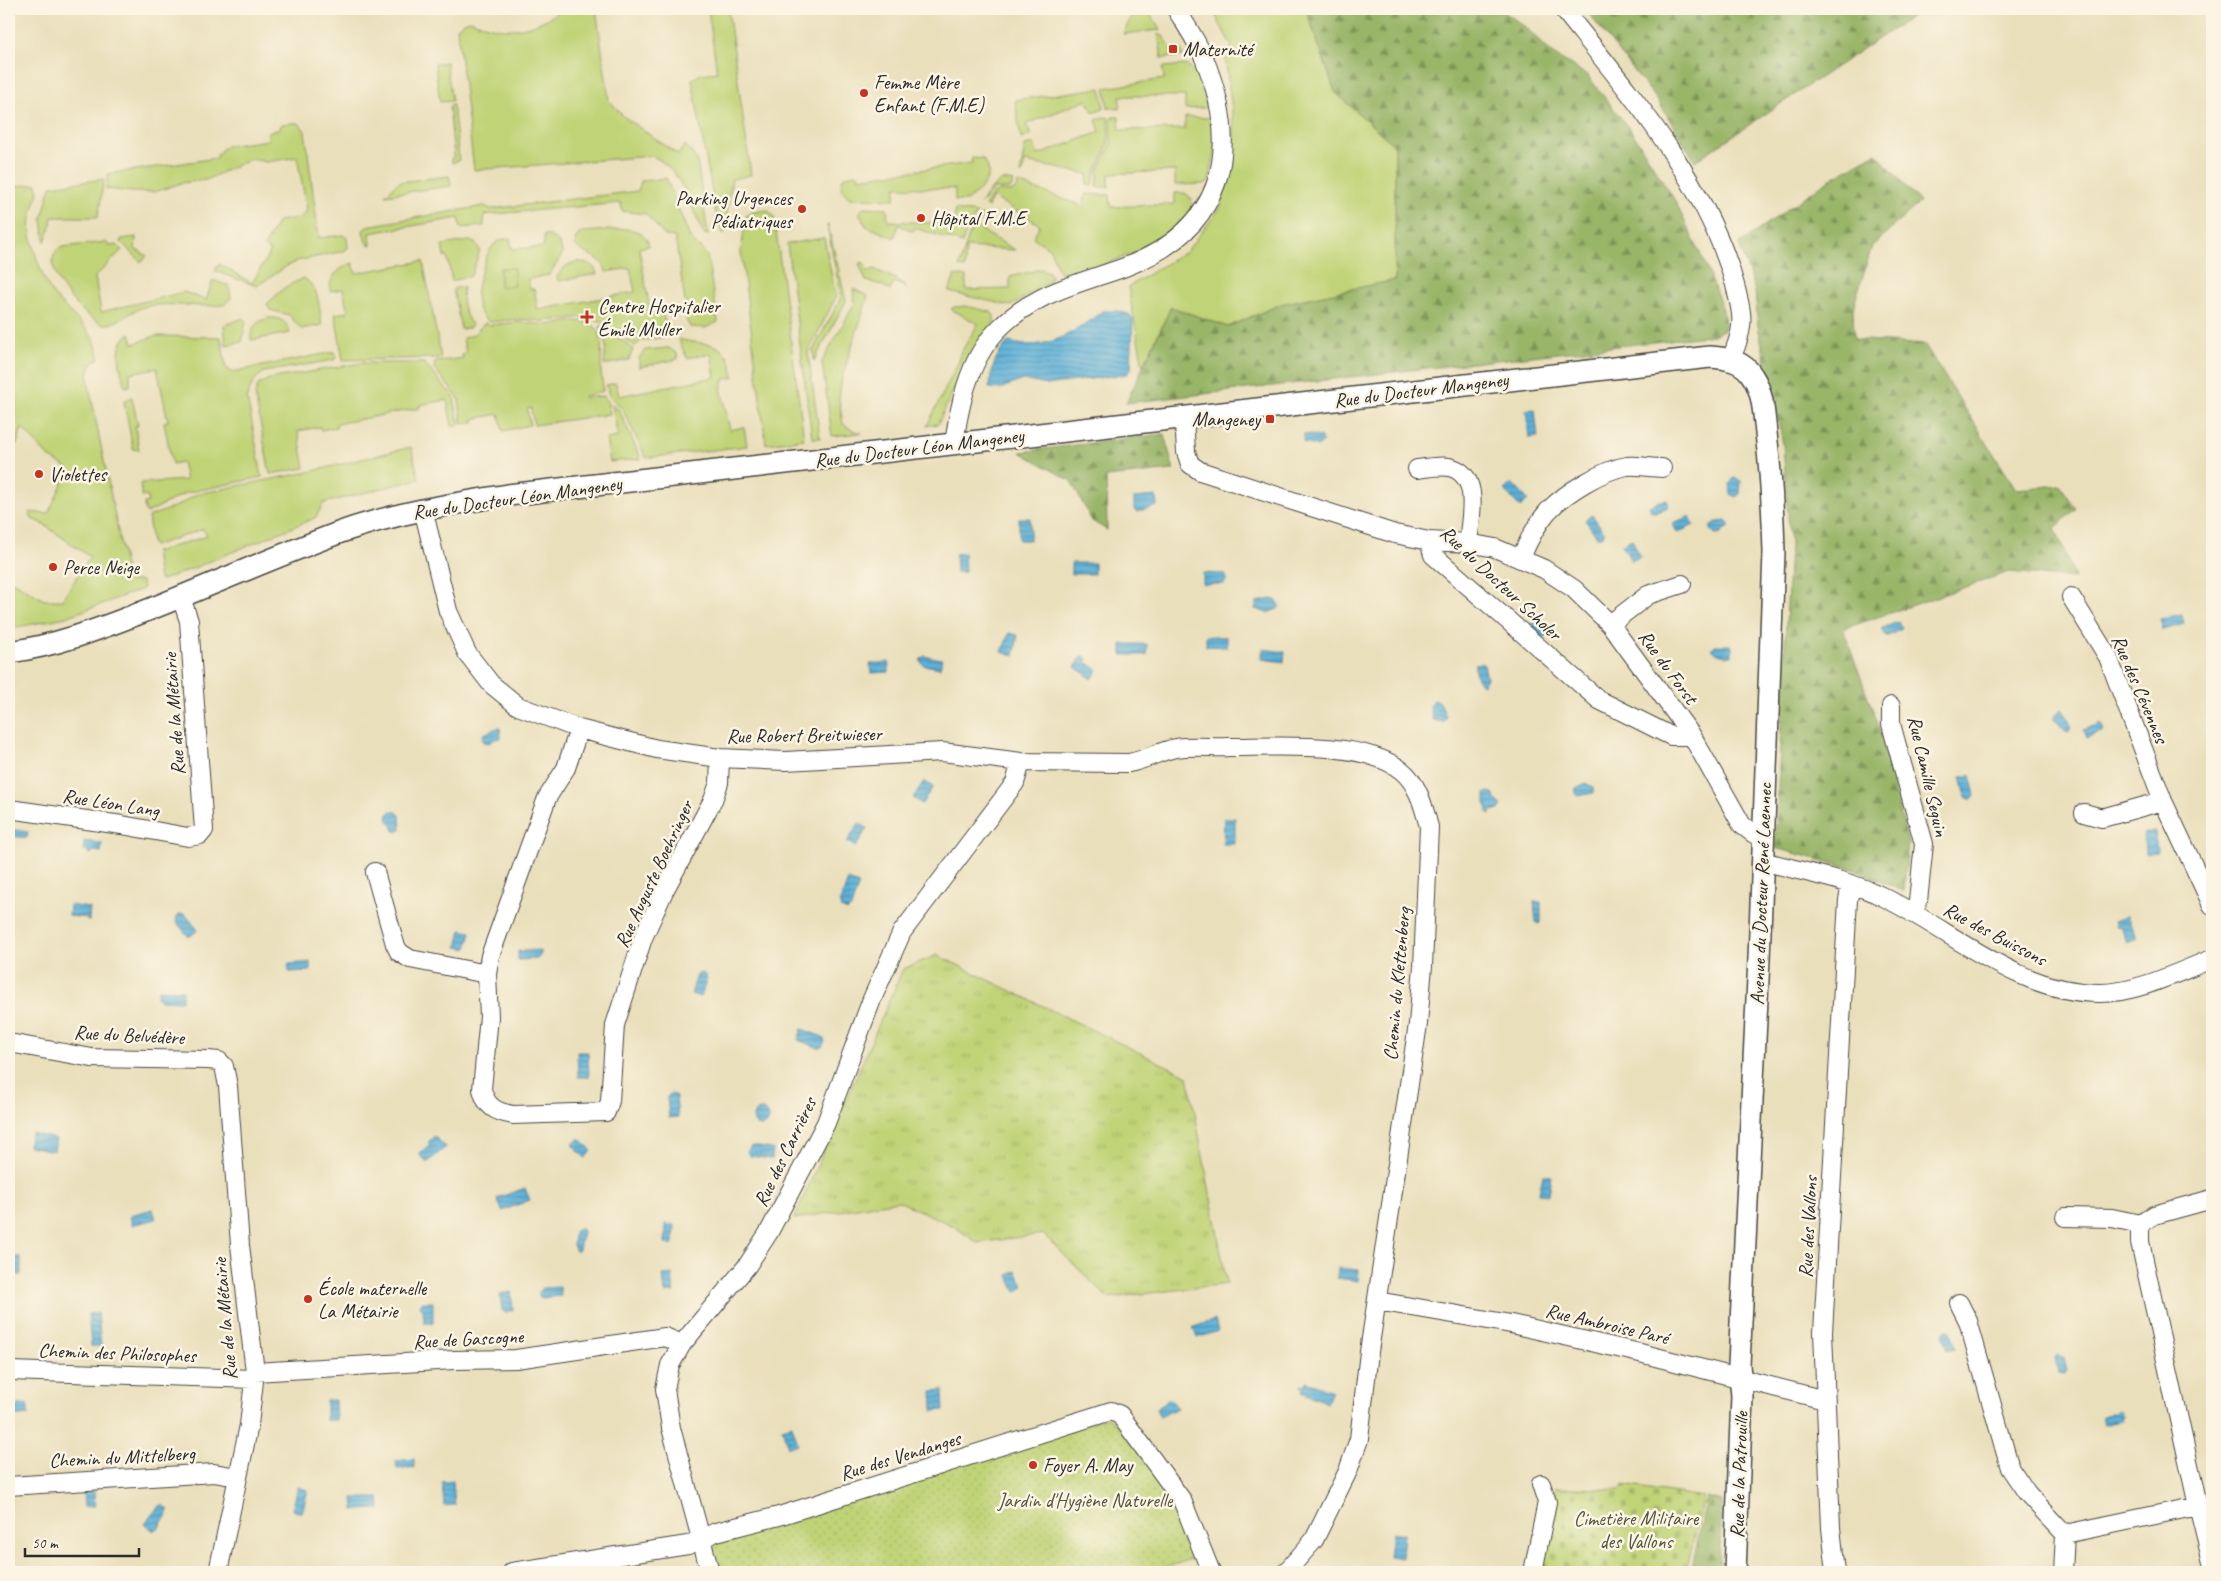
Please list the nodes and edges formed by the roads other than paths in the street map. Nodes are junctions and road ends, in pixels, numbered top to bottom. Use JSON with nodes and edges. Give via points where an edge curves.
{"nodes":[{"id":1,"x":1176,"y":9,"type":"edge"},
{"id":2,"x":1562,"y":9,"type":"edge"},
{"id":3,"x":1731,"y":359,"type":"junction"},
{"id":4,"x":1184,"y":417,"type":"junction"},
{"id":5,"x":1047,"y":433,"type":"joint"},
{"id":6,"x":954,"y":444,"type":"junction"},
{"id":7,"x":1662,"y":468,"type":"dead end"},
{"id":8,"x":1418,"y":469,"type":"dead end"},
{"id":9,"x":423,"y":509,"type":"junction"},
{"id":10,"x":1430,"y":541,"type":"junction"},
{"id":11,"x":1468,"y":544,"type":"junction"},
{"id":12,"x":1521,"y":558,"type":"junction"},
{"id":13,"x":1682,"y":584,"type":"dead end"},
{"id":14,"x":182,"y":597,"type":"junction"},
{"id":15,"x":2071,"y":597,"type":"dead end"},
{"id":16,"x":1610,"y":624,"type":"junction"},
{"id":17,"x":9,"y":652,"type":"edge"},
{"id":18,"x":1891,"y":706,"type":"dead end"},
{"id":19,"x":579,"y":729,"type":"junction"},
{"id":20,"x":1692,"y":736,"type":"junction"},
{"id":21,"x":720,"y":758,"type":"junction"},
{"id":22,"x":1021,"y":762,"type":"junction"},
{"id":23,"x":2163,"y":801,"type":"junction"},
{"id":24,"x":9,"y":809,"type":"edge"},
{"id":25,"x":2084,"y":813,"type":"dead end"},
{"id":26,"x":204,"y":830,"type":"joint"},
{"id":27,"x":1763,"y":836,"type":"junction"},
{"id":28,"x":1762,"y":861,"type":"junction"},
{"id":29,"x":375,"y":872,"type":"dead end"},
{"id":30,"x":1851,"y":884,"type":"junction"},
{"id":31,"x":2212,"y":905,"type":"edge"},
{"id":32,"x":1913,"y":914,"type":"junction"},
{"id":33,"x":2212,"y":959,"type":"edge"},
{"id":34,"x":487,"y":974,"type":"junction"},
{"id":35,"x":9,"y":1043,"type":"edge"},
{"id":36,"x":219,"y":1061,"type":"joint"},
{"id":37,"x":2212,"y":1200,"type":"edge"},
{"id":38,"x":2065,"y":1217,"type":"dead end"},
{"id":39,"x":2140,"y":1224,"type":"junction"},
{"id":40,"x":1377,"y":1301,"type":"junction"},
{"id":41,"x":1959,"y":1303,"type":"dead end"},
{"id":42,"x":682,"y":1344,"type":"junction"},
{"id":43,"x":9,"y":1371,"type":"edge"},
{"id":44,"x":254,"y":1375,"type":"junction"},
{"id":45,"x":1740,"y":1378,"type":"junction"},
{"id":46,"x":1825,"y":1400,"type":"junction"},
{"id":47,"x":237,"y":1476,"type":"junction"},
{"id":48,"x":1541,"y":1484,"type":"dead end"},
{"id":49,"x":9,"y":1486,"type":"edge"},
{"id":50,"x":2198,"y":1506,"type":"junction"},
{"id":51,"x":2065,"y":1534,"type":"junction"},
{"id":52,"x":700,"y":1538,"type":"junction"},
{"id":53,"x":2212,"y":1562,"type":"edge"},
{"id":54,"x":218,"y":1572,"type":"edge"},
{"id":55,"x":512,"y":1572,"type":"edge"},
{"id":56,"x":710,"y":1572,"type":"edge"},
{"id":57,"x":1211,"y":1572,"type":"edge"},
{"id":58,"x":1286,"y":1572,"type":"edge"},
{"id":59,"x":1533,"y":1572,"type":"edge"},
{"id":60,"x":1735,"y":1572,"type":"edge"},
{"id":61,"x":1836,"y":1572,"type":"edge"},
{"id":62,"x":2062,"y":1572,"type":"edge"}],
"edges":[{"from":1,"to":6,"type":"street","via":[[1204,57],[1222,118],[1223,156],[1211,196],[1193,224],[1164,249],[1126,266],[1060,288],[1038,298],[1012,317],[993,336],[975,365],[960,409]]},
{"from":2,"to":3,"type":"street","via":[[1636,102],[1709,215],[1729,262],[1740,304],[1741,326]]},
{"from":3,"to":4,"type":"street","name":"Rue du Docteur Mangeney","via":[[1710,357]]},
{"from":3,"to":27,"type":"street","name":"Avenue du Docteur René Laennec","via":[[1754,377],[1763,411],[1773,488],[1774,552]]},
{"from":4,"to":5,"type":"street","name":"Rue du Docteur Mangeney"},
{"from":4,"to":10,"type":"street","name":"Rue du Docteur Scholer","via":[[1188,458],[1190,464],[1200,471],[1395,534]]},
{"from":5,"to":6,"type":"street","name":"Rue du Docteur Léon Mangeney"},
{"from":6,"to":9,"type":"street","name":"Rue du Docteur Léon Mangeney","via":[[508,495]]},
{"from":7,"to":12,"type":"street","via":[[1627,466],[1580,486],[1548,511],[1530,537]]},
{"from":8,"to":11,"type":"street","via":[[1448,467],[1459,471],[1468,480],[1472,492]]},
{"from":9,"to":14,"type":"street","name":"Rue du Docteur Léon Mangeney","via":[[342,532]]},
{"from":9,"to":19,"type":"street","name":"Rue Robert Breitwieser","via":[[448,611],[467,653],[491,684],[518,706]]},
{"from":10,"to":11,"type":"street","name":"Rue du Forst"},
{"from":10,"to":20,"type":"street","name":"Rue du Docteur Scholer","via":[[1433,555],[1599,700],[1671,736]]},
{"from":11,"to":12,"type":"street","name":"Rue du Forst","via":[[1495,548]]},
{"from":12,"to":16,"type":"street","name":"Rue du Forst","via":[[1574,589]]},
{"from":13,"to":16,"type":"street","name":"Rue du Forst","via":[[1648,595]]},
{"from":14,"to":17,"type":"street","name":"Rue du Docteur Léon Mangeney","via":[[78,636]]},
{"from":14,"to":26,"type":"street","name":"Rue de la Métairie","via":[[189,621]]},
{"from":15,"to":23,"type":"street","name":"Rue des Cévennes","via":[[2108,657]]},
{"from":16,"to":20,"type":"street","name":"Rue du Forst"},
{"from":18,"to":32,"type":"street","name":"Rue Camille Seguin","via":[[1891,724],[1924,844],[1918,901]]},
{"from":19,"to":21,"type":"street","name":"Rue Robert Breitwieser","via":[[658,749]]},
{"from":19,"to":34,"type":"street","name":"Rue Auguste Boehringer","via":[[569,762],[544,805],[490,956]]},
{"from":20,"to":27,"type":"street","via":[[1742,825]]},
{"from":21,"to":22,"type":"street","name":"Rue Robert Breitwieser","via":[[786,760],[942,752]]},
{"from":21,"to":34,"type":"street","name":"Rue Auguste Boehringer","via":[[719,783],[713,800],[664,891],[643,938],[615,1025],[610,1101],[606,1112],[513,1115],[492,1109],[484,1099],[482,1089],[490,1017]]},
{"from":22,"to":40,"type":"street","name":"Chemin du Klettenberg","via":[[1129,763],[1177,748],[1319,746],[1388,762],[1402,771],[1417,792],[1428,827],[1423,966],[1418,1024]]},
{"from":22,"to":42,"type":"street","name":"Rue des Carrières","via":[[1015,783],[902,932],[872,999],[826,1123],[769,1232],[747,1266]]},
{"from":23,"to":25,"type":"street","via":[[2102,818]]},
{"from":23,"to":31,"type":"street","name":"Rue des Cévennes"},
{"from":24,"to":26,"type":"street","name":"Rue Léon Lang","via":[[122,824],[188,837],[200,835]]},
{"from":27,"to":28,"type":"street","name":"Avenue du Docteur René Laennec"},
{"from":28,"to":30,"type":"street","name":"Rue des Buissons"},
{"from":28,"to":45,"type":"street","name":"Avenue du Docteur René Laennec"},
{"from":29,"to":34,"type":"street","via":[[399,952],[410,959]]},
{"from":30,"to":32,"type":"street","name":"Rue des Buissons"},
{"from":30,"to":46,"type":"street","name":"Rue des Vallons","via":[[1823,1332]]},
{"from":32,"to":33,"type":"street","name":"Rue des Buissons","via":[[1989,959],[2060,990],[2103,993],[2129,990]]},
{"from":35,"to":36,"type":"street","name":"Rue du Belvédère","via":[[92,1058]]},
{"from":36,"to":44,"type":"street","name":"Rue de la Métairie","via":[[224,1066],[228,1086]]},
{"from":37,"to":39,"type":"street","via":[[2154,1215]]},
{"from":38,"to":39,"type":"street","via":[[2112,1218]]},
{"from":39,"to":50,"type":"street","via":[[2140,1242]]},
{"from":40,"to":45,"type":"street","name":"Rue Ambroise Paré","via":[[1511,1324]]},
{"from":40,"to":58,"type":"street","name":"Chemin du Klettenberg","via":[[1359,1439],[1348,1471],[1314,1540]]},
{"from":41,"to":51,"type":"street","via":[[1968,1322],[2010,1468],[2027,1493]]},
{"from":42,"to":44,"type":"street","name":"Rue de Gascogne","via":[[665,1338],[516,1359],[470,1359]]},
{"from":42,"to":52,"type":"street","name":"Rue des Carrières","via":[[670,1365],[665,1389],[671,1428]]},
{"from":43,"to":44,"type":"street","name":"Chemin des Philosophes"},
{"from":44,"to":47,"type":"street","name":"Rue de la Métairie","via":[[249,1425]]},
{"from":45,"to":46,"type":"street","name":"Rue Ambroise Paré"},
{"from":45,"to":60,"type":"street","name":"Rue de la Patrouille"},
{"from":46,"to":61,"type":"street","name":"Rue des Vallons"},
{"from":47,"to":49,"type":"street","name":"Chemin du Mittelberg","via":[[214,1473]]},
{"from":47,"to":54,"type":"street","name":"Rue de la Métairie"},
{"from":48,"to":59,"type":"street","via":[[1547,1502]]},
{"from":50,"to":51,"type":"street"},
{"from":50,"to":53,"type":"street"},
{"from":51,"to":62,"type":"street"},
{"from":52,"to":55,"type":"street","name":"Rue des Vendanges","via":[[688,1545]]},
{"from":52,"to":56,"type":"street","name":"Rue des Carrières"},
{"from":52,"to":57,"type":"street","name":"Rue des Vendanges","via":[[788,1514],[1111,1411],[1120,1415],[1182,1500]]}]}
